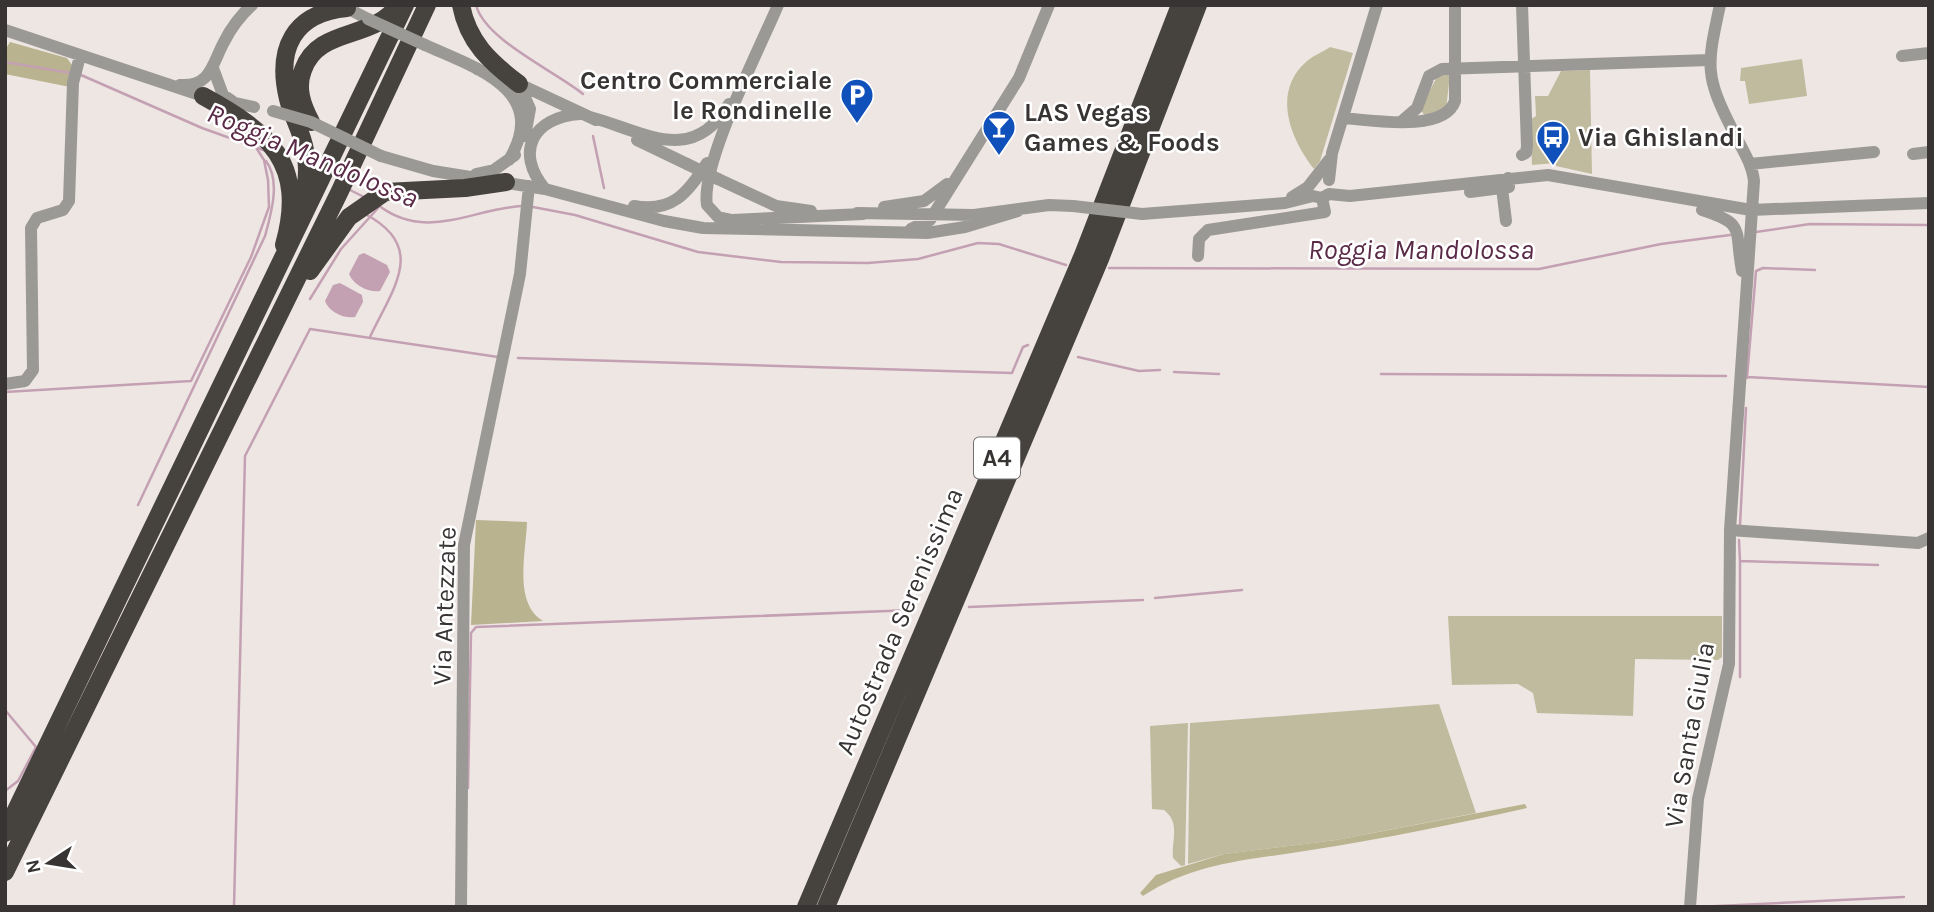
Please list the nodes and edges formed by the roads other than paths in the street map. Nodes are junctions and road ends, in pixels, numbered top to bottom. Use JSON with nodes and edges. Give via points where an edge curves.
{"nodes":[{"id":1,"x":252,"y":5,"type":"edge"},
{"id":2,"x":398,"y":5,"type":"edge"},
{"id":3,"x":405,"y":5,"type":"edge"},
{"id":4,"x":427,"y":5,"type":"edge"},
{"id":5,"x":461,"y":5,"type":"edge"},
{"id":6,"x":776,"y":5,"type":"edge"},
{"id":7,"x":1049,"y":5,"type":"edge"},
{"id":8,"x":1169,"y":5,"type":"edge"},
{"id":9,"x":1180,"y":5,"type":"edge"},
{"id":10,"x":1198,"y":5,"type":"edge"},
{"id":11,"x":1208,"y":5,"type":"edge"},
{"id":12,"x":1377,"y":5,"type":"edge"},
{"id":13,"x":1455,"y":5,"type":"edge"},
{"id":14,"x":1522,"y":5,"type":"edge"},
{"id":15,"x":1720,"y":5,"type":"edge"},
{"id":16,"x":344,"y":7,"type":"edge"},
{"id":17,"x":5,"y":30,"type":"edge"},
{"id":18,"x":1713,"y":40,"type":"junction"},
{"id":19,"x":1929,"y":53,"type":"edge"},
{"id":20,"x":1902,"y":56,"type":"dead end"},
{"id":21,"x":1679,"y":59,"type":"junction"},
{"id":22,"x":1709,"y":60,"type":"junction"},
{"id":23,"x":78,"y":61,"type":"junction"},
{"id":24,"x":1523,"y":65,"type":"junction"},
{"id":25,"x":213,"y":68,"type":"junction"},
{"id":26,"x":1455,"y":68,"type":"junction"},
{"id":27,"x":477,"y":69,"type":"junction"},
{"id":28,"x":519,"y":84,"type":"junction"},
{"id":29,"x":173,"y":85,"type":"junction"},
{"id":30,"x":1157,"y":93,"type":"junction"},
{"id":31,"x":203,"y":96,"type":"junction"},
{"id":32,"x":254,"y":107,"type":"junction"},
{"id":33,"x":1417,"y":108,"type":"junction"},
{"id":34,"x":587,"y":116,"type":"junction"},
{"id":35,"x":1343,"y":118,"type":"junction"},
{"id":36,"x":1402,"y":121,"type":"junction"},
{"id":37,"x":1426,"y":121,"type":"junction"},
{"id":38,"x":311,"y":122,"type":"junction"},
{"id":39,"x":724,"y":132,"type":"junction"},
{"id":40,"x":1874,"y":152,"type":"dead end"},
{"id":41,"x":1929,"y":152,"type":"edge"},
{"id":42,"x":1913,"y":154,"type":"dead end"},
{"id":43,"x":509,"y":160,"type":"junction"},
{"id":44,"x":1750,"y":163,"type":"junction"},
{"id":45,"x":316,"y":173,"type":"junction"},
{"id":46,"x":459,"y":176,"type":"junction"},
{"id":47,"x":955,"y":177,"type":"junction"},
{"id":48,"x":1508,"y":181,"type":"junction"},
{"id":49,"x":506,"y":182,"type":"junction"},
{"id":50,"x":545,"y":189,"type":"junction"},
{"id":51,"x":1324,"y":189,"type":"junction"},
{"id":52,"x":529,"y":192,"type":"junction"},
{"id":53,"x":1470,"y":192,"type":"dead end"},
{"id":54,"x":1680,"y":198,"type":"junction"},
{"id":55,"x":582,"y":199,"type":"junction"},
{"id":56,"x":1929,"y":203,"type":"edge"},
{"id":57,"x":1751,"y":210,"type":"junction"},
{"id":58,"x":815,"y":211,"type":"junction"},
{"id":59,"x":1018,"y":211,"type":"junction"},
{"id":60,"x":934,"y":213,"type":"junction"},
{"id":61,"x":863,"y":214,"type":"junction"},
{"id":62,"x":962,"y":215,"type":"junction"},
{"id":63,"x":919,"y":220,"type":"junction"},
{"id":64,"x":1506,"y":221,"type":"dead end"},
{"id":65,"x":897,"y":231,"type":"junction"},
{"id":66,"x":1198,"y":256,"type":"dead end"},
{"id":67,"x":274,"y":282,"type":"junction"},
{"id":68,"x":1746,"y":285,"type":"junction"},
{"id":69,"x":286,"y":301,"type":"junction"},
{"id":70,"x":5,"y":384,"type":"edge"},
{"id":71,"x":1730,"y":530,"type":"junction"},
{"id":72,"x":1929,"y":538,"type":"edge"},
{"id":73,"x":34,"y":774,"type":"junction"},
{"id":74,"x":5,"y":823,"type":"edge"},
{"id":75,"x":5,"y":833,"type":"edge"},
{"id":76,"x":5,"y":872,"type":"edge"},
{"id":77,"x":461,"y":907,"type":"edge"},
{"id":78,"x":806,"y":907,"type":"edge"},
{"id":79,"x":826,"y":907,"type":"edge"},
{"id":80,"x":1690,"y":907,"type":"edge"}],
"edges":[{"from":1,"to":25,"type":"street","via":[[223,42]]},
{"from":2,"to":38,"type":"highway","via":[[383,20],[325,42],[311,53],[300,83]]},
{"from":3,"to":45,"type":"highway"},
{"from":4,"to":69,"type":"highway"},
{"from":5,"to":28,"type":"highway","via":[[480,51]]},
{"from":6,"to":34,"type":"street","via":[[729,104],[703,133],[663,141]]},
{"from":6,"to":39,"type":"street"},
{"from":7,"to":47,"type":"street","via":[[1019,78]]},
{"from":8,"to":30,"type":"highway","via":[[1155,43]]},
{"from":9,"to":30,"type":"highway","name":"Autostrada Serenissima","number":"A4"},
{"from":10,"to":30,"type":"highway","name":"Autostrada Serenissima","number":"A4"},
{"from":11,"to":30,"type":"highway","via":[[1190,53]]},
{"from":12,"to":35,"type":"street"},
{"from":13,"to":26,"type":"street"},
{"from":14,"to":24,"type":"street"},
{"from":15,"to":18,"type":"street"},
{"from":16,"to":27,"type":"street","bridge":true},
{"from":16,"to":45,"type":"highway","via":[[305,22],[292,37],[285,58],[288,101]]},
{"from":17,"to":23,"type":"street"},
{"from":18,"to":21,"type":"street"},
{"from":18,"to":22,"type":"street"},
{"from":19,"to":20,"type":"street"},
{"from":21,"to":22,"type":"street"},
{"from":21,"to":24,"type":"street"},
{"from":22,"to":44,"type":"street","via":[[1713,89]]},
{"from":23,"to":29,"type":"street"},
{"from":23,"to":70,"type":"street","via":[[73,83],[69,201],[63,210],[37,218],[31,228],[33,370],[25,381]]},
{"from":24,"to":26,"type":"street"},
{"from":24,"to":48,"type":"street","via":[[1527,151],[1522,155],[1524,166]]},
{"from":25,"to":29,"type":"street","via":[[201,83]]},
{"from":25,"to":32,"type":"street","via":[[223,95]]},
{"from":26,"to":33,"type":"street","via":[[1429,76]]},
{"from":26,"to":37,"type":"street","via":[[1452,109]]},
{"from":27,"to":28,"type":"street"},
{"from":27,"to":43,"type":"street","via":[[504,84],[516,101],[520,137]]},
{"from":28,"to":34,"type":"street"},
{"from":28,"to":43,"type":"street","via":[[528,99],[530,118],[524,140]]},
{"from":29,"to":31,"type":"street"},
{"from":30,"to":78,"type":"highway","name":"Autostrada Serenissima","number":"A4","via":[[1077,268]]},
{"from":30,"to":79,"type":"highway","name":"Autostrada Serenissima","number":"A4","via":[[1100,259]]},
{"from":31,"to":32,"type":"street"},
{"from":31,"to":67,"type":"highway","via":[[258,129],[279,158],[290,188],[291,212]]},
{"from":32,"to":38,"type":"street","bridge":true},
{"from":33,"to":36,"type":"street"},
{"from":33,"to":37,"type":"street"},
{"from":34,"to":50,"type":"street","via":[[550,120],[534,136],[530,160]]},
{"from":34,"to":58,"type":"street","bridge":true,"via":[[776,206]]},
{"from":35,"to":36,"type":"street"},
{"from":35,"to":51,"type":"street"},
{"from":36,"to":37,"type":"street"},
{"from":38,"to":46,"type":"street","bridge":true,"via":[[381,156]]},
{"from":39,"to":55,"type":"street","via":[[693,184],[669,206],[646,209]]},
{"from":39,"to":61,"type":"street","via":[[705,188],[707,205],[718,217],[764,220]]},
{"from":40,"to":44,"type":"street"},
{"from":41,"to":42,"type":"street"},
{"from":43,"to":46,"type":"street","via":[[483,174]]},
{"from":44,"to":57,"type":"street","name":"Via Santa Giulia","via":[[1754,181]]},
{"from":45,"to":67,"type":"highway"},
{"from":46,"to":49,"type":"street"},
{"from":47,"to":58,"type":"street","via":[[914,204]]},
{"from":47,"to":60,"type":"street"},
{"from":47,"to":62,"type":"street","via":[[949,204]]},
{"from":48,"to":51,"type":"street"},
{"from":48,"to":53,"type":"street"},
{"from":48,"to":54,"type":"street","via":[[1564,176]]},
{"from":48,"to":64,"type":"street"},
{"from":49,"to":52,"type":"street"},
{"from":49,"to":69,"type":"highway","via":[[437,191],[394,190],[369,201],[349,217]]},
{"from":50,"to":52,"type":"street"},
{"from":50,"to":55,"type":"street"},
{"from":51,"to":59,"type":"street","bridge":true,"via":[[1274,204],[1142,214],[1049,205]]},
{"from":51,"to":66,"type":"street","via":[[1325,212],[1208,230],[1199,239]]},
{"from":52,"to":77,"type":"street","name":"Via Antezzate","via":[[520,274],[464,545]]},
{"from":54,"to":57,"type":"street"},
{"from":54,"to":68,"type":"street","via":[[1732,222]]},
{"from":55,"to":65,"type":"street","via":[[703,228]]},
{"from":56,"to":57,"type":"street"},
{"from":57,"to":68,"type":"street","name":"Via Santa Giulia"},
{"from":58,"to":61,"type":"street"},
{"from":59,"to":62,"type":"street"},
{"from":59,"to":65,"type":"street","via":[[945,231]]},
{"from":60,"to":62,"type":"street"},
{"from":60,"to":63,"type":"street"},
{"from":61,"to":63,"type":"street"},
{"from":63,"to":65,"type":"street"},
{"from":67,"to":73,"type":"highway"},
{"from":68,"to":71,"type":"street","name":"Via Santa Giulia"},
{"from":69,"to":76,"type":"highway"},
{"from":71,"to":72,"type":"street","via":[[1918,543]]},
{"from":71,"to":80,"type":"street","name":"Via Santa Giulia","via":[[1729,664],[1698,799]]},
{"from":73,"to":74,"type":"highway"},
{"from":73,"to":75,"type":"highway"}]}
